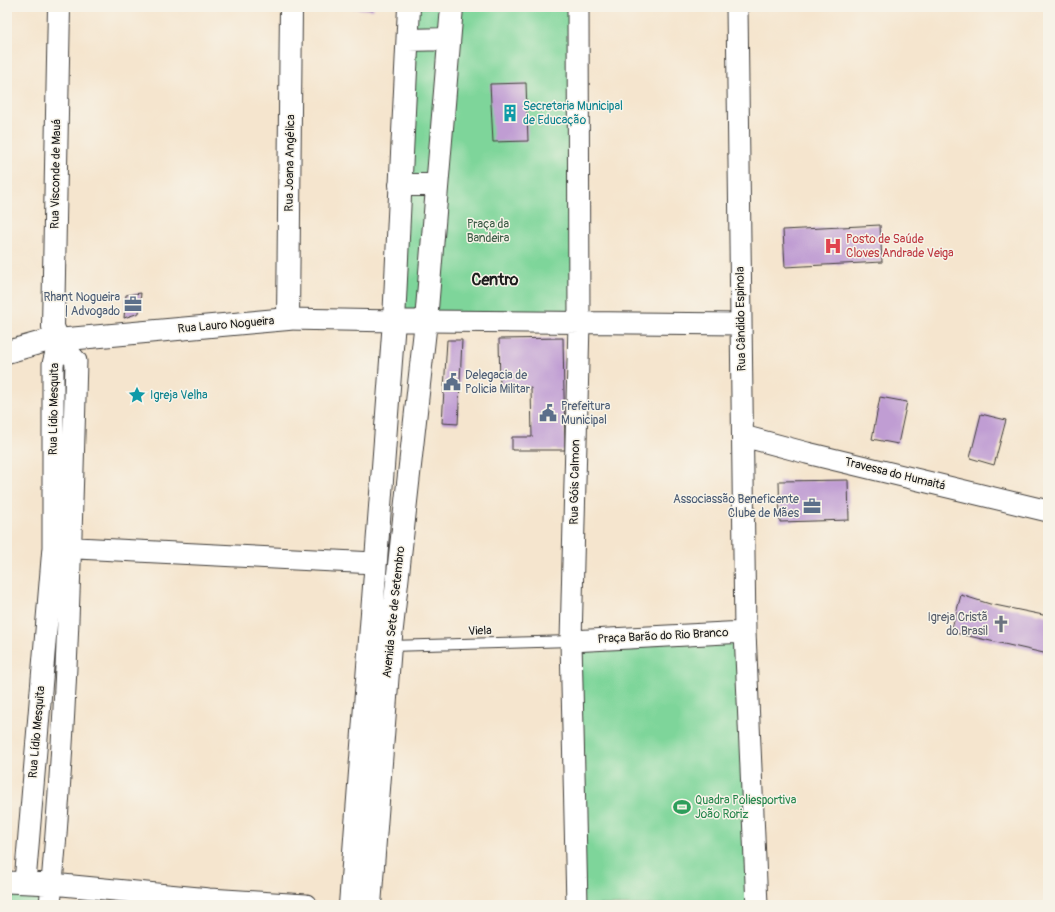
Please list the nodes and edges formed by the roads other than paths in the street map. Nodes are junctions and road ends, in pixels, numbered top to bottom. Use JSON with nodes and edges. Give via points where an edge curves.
{"nodes":[{"id":1,"x":59,"y":7,"type":"edge"},
{"id":2,"x":291,"y":7,"type":"edge"},
{"id":3,"x":409,"y":7,"type":"edge"},
{"id":4,"x":452,"y":7,"type":"edge"},
{"id":5,"x":578,"y":7,"type":"edge"},
{"id":6,"x":737,"y":7,"type":"edge"},
{"id":7,"x":449,"y":39,"type":"junction"},
{"id":8,"x":408,"y":40,"type":"junction"},
{"id":9,"x":400,"y":185,"type":"junction"},
{"id":10,"x":437,"y":185,"type":"junction"},
{"id":11,"x":288,"y":319,"type":"junction"},
{"id":12,"x":426,"y":321,"type":"junction"},
{"id":13,"x":394,"y":322,"type":"junction"},
{"id":14,"x":579,"y":323,"type":"junction"},
{"id":15,"x":740,"y":324,"type":"junction"},
{"id":16,"x":59,"y":341,"type":"junction"},
{"id":17,"x":7,"y":352,"type":"edge"},
{"id":18,"x":7,"y":362,"type":"edge"},
{"id":19,"x":743,"y":436,"type":"junction"},
{"id":20,"x":1048,"y":511,"type":"edge"},
{"id":21,"x":62,"y":547,"type":"junction"},
{"id":22,"x":375,"y":563,"type":"junction"},
{"id":23,"x":745,"y":632,"type":"junction"},
{"id":24,"x":571,"y":641,"type":"junction"},
{"id":25,"x":380,"y":647,"type":"junction"},
{"id":26,"x":62,"y":738,"type":"junction"},
{"id":27,"x":36,"y":742,"type":"junction"},
{"id":28,"x":16,"y":882,"type":"edge"},
{"id":29,"x":52,"y":884,"type":"junction"},
{"id":30,"x":50,"y":905,"type":"edge"},
{"id":31,"x":306,"y":905,"type":"edge"},
{"id":32,"x":350,"y":905,"type":"edge"},
{"id":33,"x":370,"y":905,"type":"edge"},
{"id":34,"x":577,"y":905,"type":"edge"},
{"id":35,"x":757,"y":905,"type":"edge"}],
"edges":[{"from":1,"to":16,"type":"street","name":"Rua Visconde de Mauá","via":[[53,328]]},
{"from":2,"to":11,"type":"street","name":"Rua Joana Angélica"},
{"from":3,"to":8,"type":"street"},
{"from":4,"to":7,"type":"street"},
{"from":5,"to":14,"type":"street"},
{"from":6,"to":15,"type":"street","name":"Rua Cândido Espinola"},
{"from":7,"to":8,"type":"street"},
{"from":7,"to":10,"type":"street"},
{"from":8,"to":9,"type":"street"},
{"from":9,"to":10,"type":"street"},
{"from":9,"to":13,"type":"street"},
{"from":10,"to":12,"type":"street"},
{"from":11,"to":13,"type":"street","name":"Rua Lauro Nogueira"},
{"from":11,"to":16,"type":"street","name":"Rua Lauro Nogueira"},
{"from":12,"to":13,"type":"street"},
{"from":12,"to":14,"type":"street"},
{"from":12,"to":25,"type":"street","name":"Avenida Sete de Setembro"},
{"from":13,"to":22,"type":"street","name":"Avenida Sete de Setembro"},
{"from":14,"to":15,"type":"street"},
{"from":14,"to":24,"type":"street","name":"Rua Góis Calmon"},
{"from":15,"to":19,"type":"street","name":"Rua Cândido Espinola"},
{"from":16,"to":17,"type":"street","name":"Rua Lauro Nogueira","via":[[46,341]]},
{"from":16,"to":18,"type":"street","via":[[52,350]]},
{"from":16,"to":21,"type":"street","name":"Rua Lídio Mesquita","via":[[76,361]]},
{"from":19,"to":20,"type":"street","name":"Travessa do Humaitá"},
{"from":19,"to":23,"type":"street","name":"Rua Cândido Espinola"},
{"from":21,"to":22,"type":"street"},
{"from":21,"to":26,"type":"street","name":"Rua Lídio Mesquita"},
{"from":21,"to":27,"type":"street","name":"Rua Lídio Mesquita"},
{"from":22,"to":25,"type":"street","name":"Avenida Sete de Setembro"},
{"from":23,"to":24,"type":"street","name":"Praça Barão do Rio Branco"},
{"from":23,"to":35,"type":"street","name":"Praça Barão do Rio Branco"},
{"from":24,"to":25,"type":"lane","name":"Viela"},
{"from":24,"to":34,"type":"street"},
{"from":25,"to":32,"type":"street","name":"Avenida Sete de Setembro"},
{"from":25,"to":33,"type":"street","name":"Avenida Sete de Setembro"},
{"from":26,"to":27,"type":"street"},
{"from":26,"to":29,"type":"street","name":"Rua Lídio Mesquita"},
{"from":27,"to":28,"type":"street","name":"Rua Lídio Mesquita"},
{"from":28,"to":29,"type":"street"},
{"from":29,"to":30,"type":"street","name":"Rua Lídio Mesquita"},
{"from":29,"to":31,"type":"street","via":[[209,899]]}]}
